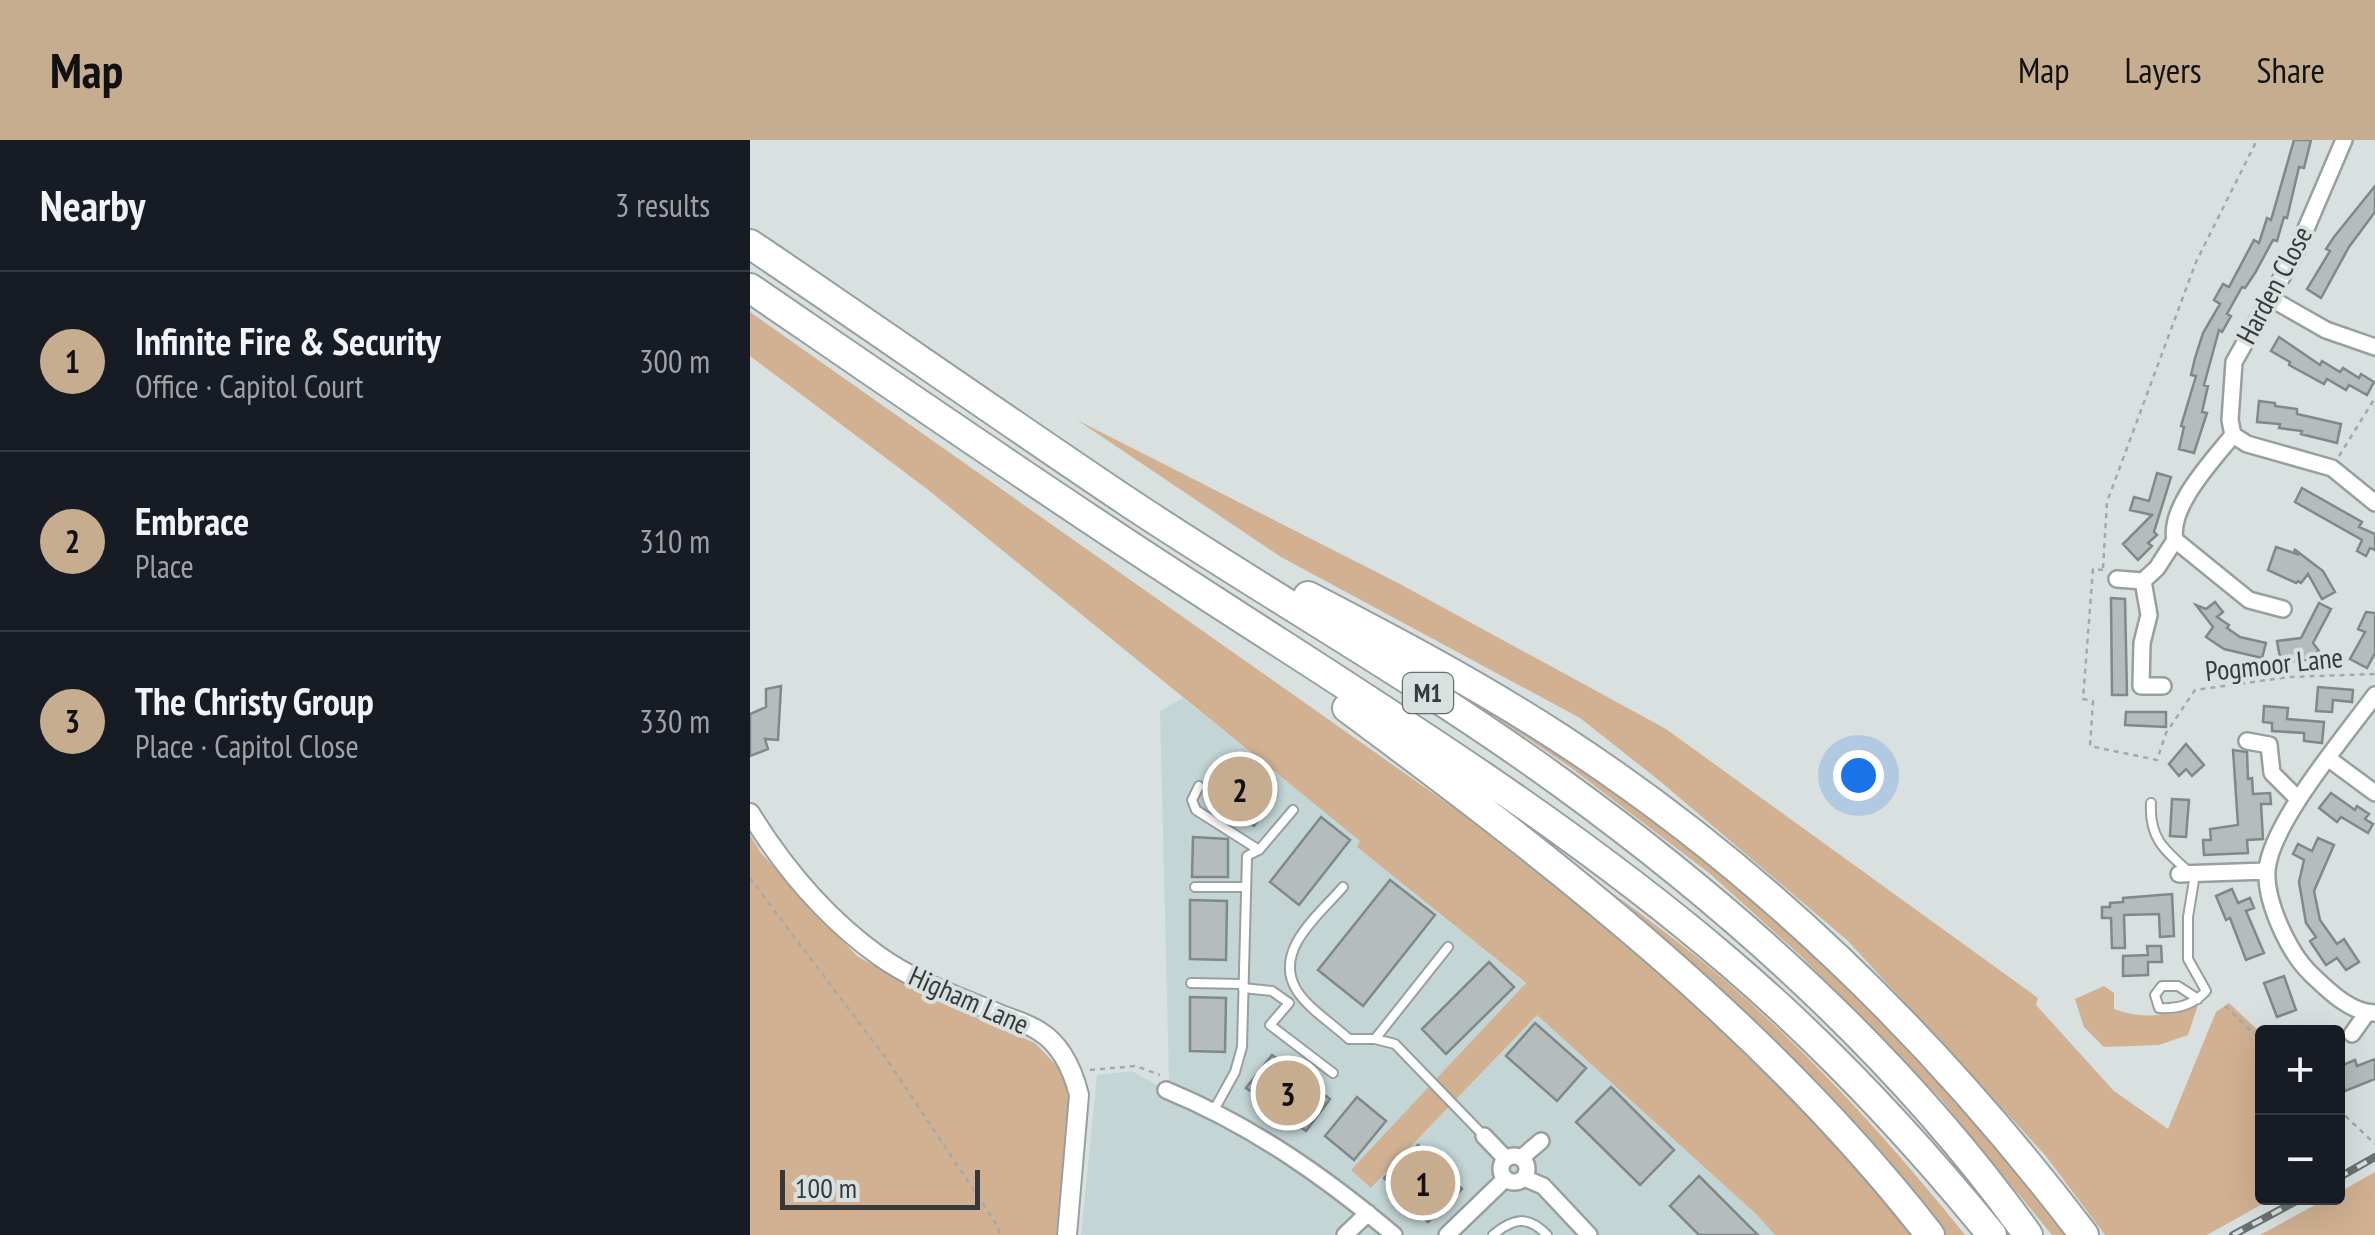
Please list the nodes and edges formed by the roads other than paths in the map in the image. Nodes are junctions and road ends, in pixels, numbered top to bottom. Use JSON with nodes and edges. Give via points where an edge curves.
{"nodes":[{"id":1,"x":2348,"y":141,"type":"edge"},
{"id":2,"x":750,"y":244,"type":"edge"},
{"id":3,"x":750,"y":288,"type":"edge"},
{"id":4,"x":2270,"y":298,"type":"junction"},
{"id":5,"x":2375,"y":348,"type":"edge"},
{"id":6,"x":2233,"y":435,"type":"junction"},
{"id":7,"x":1129,"y":502,"type":"junction"},
{"id":8,"x":2375,"y":503,"type":"edge"},
{"id":9,"x":1116,"y":538,"type":"junction"},
{"id":10,"x":2175,"y":540,"type":"junction"},
{"id":11,"x":2110,"y":574,"type":"road end"},
{"id":12,"x":2143,"y":581,"type":"junction"},
{"id":13,"x":2284,"y":609,"type":"dead end"},
{"id":14,"x":2162,"y":686,"type":"dead end"},
{"id":15,"x":2375,"y":695,"type":"edge"},
{"id":16,"x":2247,"y":742,"type":"dead end"},
{"id":17,"x":2329,"y":759,"type":"junction"},
{"id":18,"x":1199,"y":786,"type":"dead end"},
{"id":19,"x":2375,"y":793,"type":"edge"},
{"id":20,"x":2298,"y":799,"type":"junction"},
{"id":21,"x":2151,"y":803,"type":"dead end"},
{"id":22,"x":1293,"y":810,"type":"dead end"},
{"id":23,"x":750,"y":814,"type":"edge"},
{"id":24,"x":1259,"y":850,"type":"junction"},
{"id":25,"x":2268,"y":870,"type":"junction"},
{"id":26,"x":2188,"y":874,"type":"junction"},
{"id":27,"x":1195,"y":887,"type":"dead end"},
{"id":28,"x":1244,"y":887,"type":"junction"},
{"id":29,"x":1342,"y":887,"type":"dead end"},
{"id":30,"x":1448,"y":947,"type":"dead end"},
{"id":31,"x":1191,"y":983,"type":"dead end"},
{"id":32,"x":1243,"y":986,"type":"junction"},
{"id":33,"x":2198,"y":1000,"type":"junction"},
{"id":34,"x":2371,"y":1013,"type":"edge"},
{"id":35,"x":2352,"y":1034,"type":"dead end"},
{"id":36,"x":1376,"y":1039,"type":"junction"},
{"id":37,"x":1333,"y":1073,"type":"dead end"},
{"id":38,"x":1166,"y":1090,"type":"road end"},
{"id":39,"x":1214,"y":1110,"type":"junction"},
{"id":40,"x":1484,"y":1136,"type":"joint"},
{"id":41,"x":1541,"y":1141,"type":"dead end"},
{"id":42,"x":1514,"y":1158,"type":"junction"},
{"id":43,"x":1524,"y":1178,"type":"junction"},
{"id":44,"x":1505,"y":1179,"type":"junction"},
{"id":45,"x":1368,"y":1213,"type":"junction"},
{"id":46,"x":1499,"y":1233,"type":"edge"},
{"id":47,"x":1067,"y":1235,"type":"edge"},
{"id":48,"x":1346,"y":1235,"type":"edge"},
{"id":49,"x":1394,"y":1235,"type":"edge"},
{"id":50,"x":1446,"y":1235,"type":"edge"},
{"id":51,"x":1548,"y":1235,"type":"edge"},
{"id":52,"x":1589,"y":1235,"type":"edge"},
{"id":53,"x":1930,"y":1235,"type":"edge"},
{"id":54,"x":1992,"y":1235,"type":"edge"},
{"id":55,"x":2028,"y":1235,"type":"edge"},
{"id":56,"x":2084,"y":1235,"type":"edge"}],
"edges":[{"from":1,"to":4,"type":"street","name":"Harden Close"},
{"from":2,"to":7,"type":"highway","number":"M1"},
{"from":3,"to":9,"type":"highway","number":"M1"},
{"from":4,"to":5,"type":"street"},
{"from":4,"to":6,"type":"street","name":"Harden Close","via":[[2234,362]]},
{"from":6,"to":8,"type":"street","via":[[2332,468]]},
{"from":6,"to":10,"type":"street","via":[[2180,508]]},
{"from":7,"to":55,"type":"highway","number":"M1","via":[[1392,668],[1665,862],[1769,950],[1898,1078]]},
{"from":7,"to":56,"type":"highway","number":"M1","via":[[1448,669],[1561,738],[1683,827],[1802,925],[1922,1042]]},
{"from":9,"to":53,"type":"highway","number":"M1","via":[[1493,816],[1620,920],[1806,1092]]},
{"from":9,"to":54,"type":"highway","number":"M1","via":[[1577,842],[1729,962],[1874,1100]]},
{"from":10,"to":12,"type":"street"},
{"from":10,"to":13,"type":"street","via":[[2248,600]]},
{"from":11,"to":12,"type":"street"},
{"from":12,"to":14,"type":"street","via":[[2149,615],[2141,686]]},
{"from":15,"to":17,"type":"street"},
{"from":16,"to":20,"type":"street","via":[[2269,746],[2272,773]]},
{"from":17,"to":19,"type":"street"},
{"from":17,"to":20,"type":"street"},
{"from":18,"to":24,"type":"lane","via":[[1192,800],[1196,810]]},
{"from":20,"to":25,"type":"street"},
{"from":21,"to":26,"type":"lane","via":[[2155,836]]},
{"from":22,"to":24,"type":"lane"},
{"from":23,"to":47,"type":"street","name":"Higham Lane","via":[[772,849],[848,933],[928,984],[1040,1032],[1062,1053],[1074,1073],[1079,1110]]},
{"from":24,"to":28,"type":"lane","via":[[1247,856]]},
{"from":25,"to":26,"type":"street"},
{"from":25,"to":34,"type":"street","via":[[2274,909],[2291,950],[2330,992]]},
{"from":26,"to":33,"type":"lane","via":[[2188,959],[2206,990]]},
{"from":27,"to":28,"type":"lane"},
{"from":28,"to":32,"type":"lane"},
{"from":29,"to":36,"type":"lane","via":[[1293,946],[1290,972],[1296,991],[1349,1039]]},
{"from":30,"to":36,"type":"lane"},
{"from":31,"to":32,"type":"lane"},
{"from":32,"to":37,"type":"lane","via":[[1272,991],[1289,1003],[1270,1024]]},
{"from":32,"to":39,"type":"lane","via":[[1242,1047]]},
{"from":33,"to":33,"type":"lane","via":[[2159,1008],[2155,995],[2162,986],[2178,986]]},
{"from":34,"to":35,"type":"street"},
{"from":36,"to":40,"type":"lane","via":[[1395,1044]]},
{"from":38,"to":39,"type":"street"},
{"from":39,"to":45,"type":"street"},
{"from":40,"to":42,"type":"street"},
{"from":41,"to":42,"type":"street"},
{"from":42,"to":43,"type":"street","via":[[1527,1167]]},
{"from":42,"to":44,"type":"street","via":[[1501,1166]]},
{"from":43,"to":44,"type":"street"},
{"from":43,"to":52,"type":"street","via":[[1543,1186]]},
{"from":44,"to":50,"type":"street"},
{"from":45,"to":48,"type":"street"},
{"from":45,"to":49,"type":"street"},
{"from":46,"to":51,"type":"lane","via":[[1516,1221]]}]}
